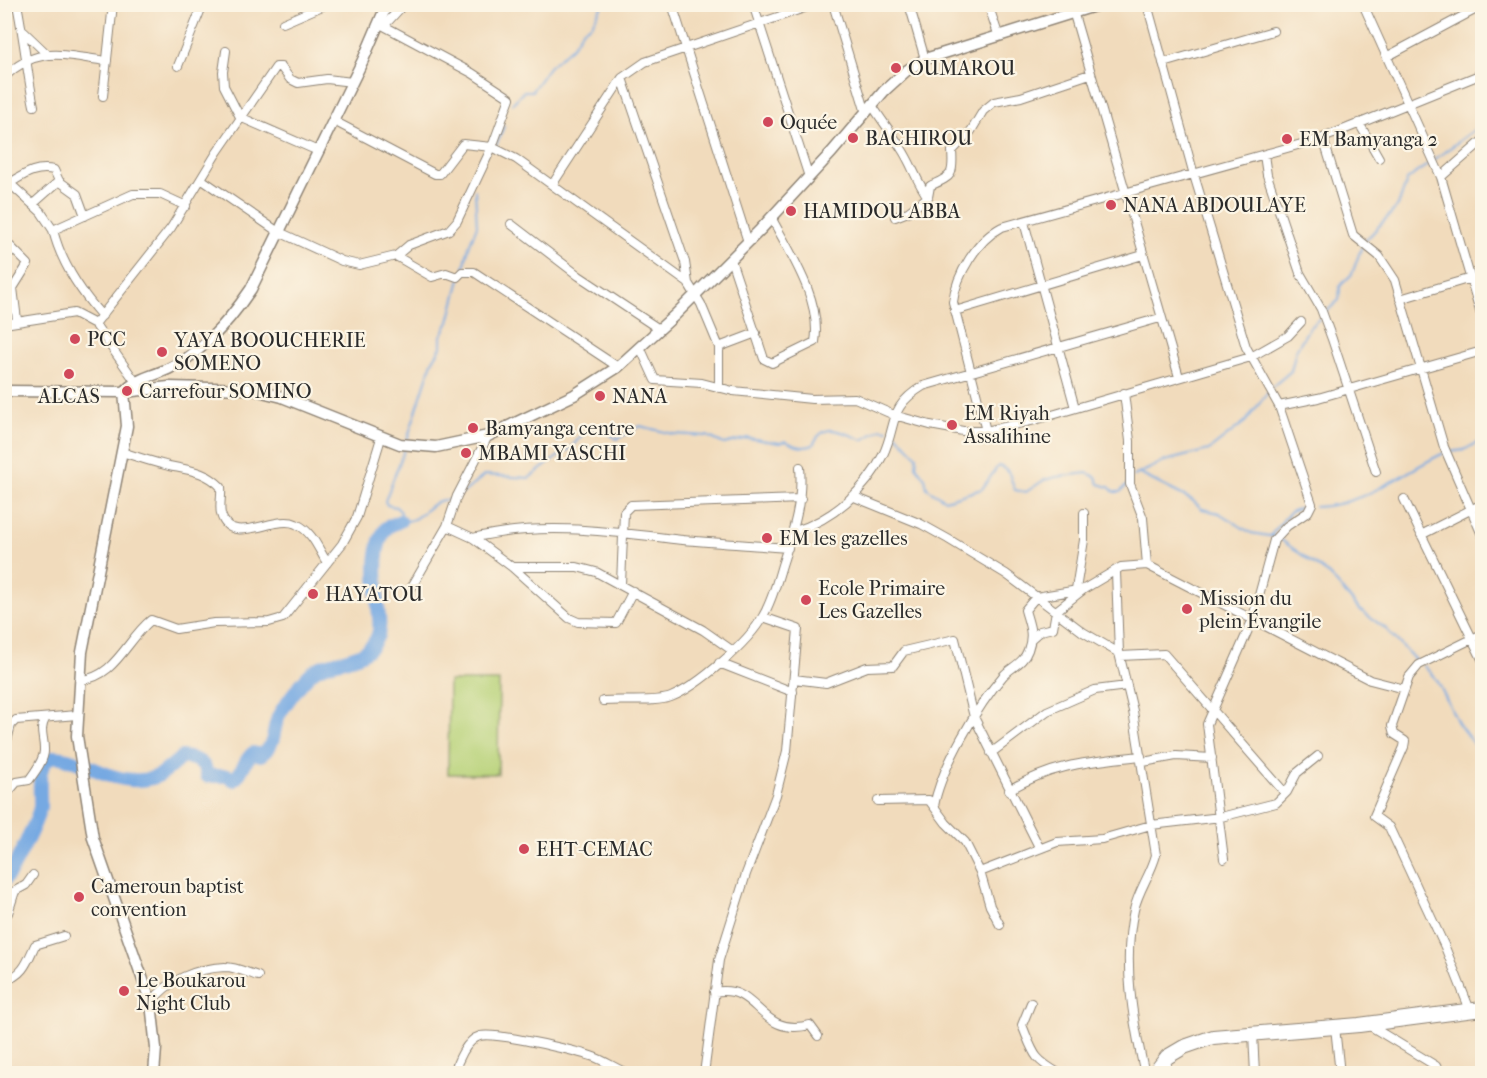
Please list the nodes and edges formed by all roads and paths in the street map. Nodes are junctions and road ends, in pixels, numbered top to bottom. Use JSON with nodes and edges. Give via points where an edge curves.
{"nodes":[{"id":1,"x":17,"y":4,"type":"edge"},
{"id":2,"x":113,"y":4,"type":"edge"},
{"id":3,"x":203,"y":4,"type":"edge"},
{"id":4,"x":327,"y":4,"type":"edge"},
{"id":5,"x":387,"y":4,"type":"edge"},
{"id":6,"x":404,"y":4,"type":"edge"},
{"id":7,"x":672,"y":4,"type":"edge"},
{"id":8,"x":753,"y":4,"type":"edge"},
{"id":9,"x":816,"y":4,"type":"edge"},
{"id":10,"x":833,"y":4,"type":"edge"},
{"id":11,"x":909,"y":4,"type":"edge"},
{"id":12,"x":988,"y":4,"type":"edge"},
{"id":13,"x":1101,"y":4,"type":"edge"},
{"id":14,"x":1147,"y":4,"type":"edge"},
{"id":15,"x":1367,"y":6,"type":"edge"},
{"id":16,"x":1482,"y":6,"type":"edge"},
{"id":17,"x":1072,"y":9,"type":"edge"},
{"id":18,"x":283,"y":23,"type":"dead end"},
{"id":19,"x":759,"y":24,"type":"junction"},
{"id":20,"x":381,"y":25,"type":"junction"},
{"id":21,"x":1272,"y":31,"type":"dead end"},
{"id":22,"x":24,"y":32,"type":"junction"},
{"id":23,"x":998,"y":34,"type":"junction"},
{"id":24,"x":687,"y":47,"type":"junction"},
{"id":25,"x":226,"y":51,"type":"dead end"},
{"id":26,"x":46,"y":53,"type":"junction"},
{"id":27,"x":1388,"y":56,"type":"junction"},
{"id":28,"x":925,"y":59,"type":"junction"},
{"id":29,"x":24,"y":61,"type":"junction"},
{"id":30,"x":107,"y":61,"type":"junction"},
{"id":31,"x":1163,"y":63,"type":"junction"},
{"id":32,"x":178,"y":66,"type":"dead end"},
{"id":33,"x":1090,"y":74,"type":"junction"},
{"id":34,"x":1482,"y":74,"type":"edge"},
{"id":35,"x":4,"y":77,"type":"edge"},
{"id":36,"x":622,"y":78,"type":"junction"},
{"id":37,"x":352,"y":82,"type":"junction"},
{"id":38,"x":103,"y":96,"type":"dead end"},
{"id":39,"x":1409,"y":104,"type":"junction"},
{"id":40,"x":34,"y":106,"type":"dead end"},
{"id":41,"x":869,"y":109,"type":"junction"},
{"id":42,"x":240,"y":117,"type":"junction"},
{"id":43,"x":333,"y":121,"type":"junction"},
{"id":44,"x":1359,"y":123,"type":"junction"},
{"id":45,"x":1323,"y":138,"type":"junction"},
{"id":46,"x":1482,"y":141,"type":"edge"},
{"id":47,"x":494,"y":148,"type":"junction"},
{"id":48,"x":318,"y":151,"type":"junction"},
{"id":49,"x":1264,"y":155,"type":"junction"},
{"id":50,"x":1379,"y":158,"type":"dead end"},
{"id":51,"x":1194,"y":176,"type":"junction"},
{"id":52,"x":809,"y":177,"type":"junction"},
{"id":53,"x":1442,"y":177,"type":"junction"},
{"id":54,"x":201,"y":179,"type":"junction"},
{"id":55,"x":7,"y":181,"type":"edge"},
{"id":56,"x":59,"y":181,"type":"junction"},
{"id":57,"x":552,"y":185,"type":"junction"},
{"id":58,"x":1126,"y":194,"type":"junction"},
{"id":59,"x":928,"y":197,"type":"junction"},
{"id":60,"x":33,"y":204,"type":"junction"},
{"id":61,"x":186,"y":206,"type":"junction"},
{"id":62,"x":85,"y":216,"type":"junction"},
{"id":63,"x":771,"y":218,"type":"junction"},
{"id":64,"x":895,"y":218,"type":"dead end"},
{"id":65,"x":1024,"y":222,"type":"junction"},
{"id":66,"x":511,"y":225,"type":"dead end"},
{"id":67,"x":53,"y":230,"type":"junction"},
{"id":68,"x":277,"y":231,"type":"junction"},
{"id":69,"x":4,"y":240,"type":"edge"},
{"id":70,"x":748,"y":242,"type":"junction"},
{"id":71,"x":1143,"y":255,"type":"junction"},
{"id":72,"x":396,"y":256,"type":"junction"},
{"id":73,"x":731,"y":260,"type":"junction"},
{"id":74,"x":1471,"y":279,"type":"junction"},
{"id":75,"x":4,"y":280,"type":"edge"},
{"id":76,"x":688,"y":283,"type":"junction"},
{"id":77,"x":1042,"y":285,"type":"junction"},
{"id":78,"x":13,"y":288,"type":"junction"},
{"id":79,"x":1479,"y":294,"type":"edge"},
{"id":80,"x":696,"y":295,"type":"junction"},
{"id":81,"x":1400,"y":299,"type":"junction"},
{"id":82,"x":955,"y":311,"type":"junction"},
{"id":83,"x":102,"y":316,"type":"junction"},
{"id":84,"x":1160,"y":318,"type":"junction"},
{"id":85,"x":1482,"y":318,"type":"edge"},
{"id":86,"x":18,"y":320,"type":"junction"},
{"id":87,"x":1301,"y":322,"type":"dead end"},
{"id":88,"x":4,"y":324,"type":"edge"},
{"id":89,"x":95,"y":324,"type":"junction"},
{"id":90,"x":659,"y":329,"type":"junction"},
{"id":91,"x":756,"y":333,"type":"junction"},
{"id":92,"x":640,"y":347,"type":"junction"},
{"id":93,"x":719,"y":347,"type":"junction"},
{"id":94,"x":1058,"y":347,"type":"junction"},
{"id":95,"x":1482,"y":351,"type":"edge"},
{"id":96,"x":1251,"y":357,"type":"junction"},
{"id":97,"x":618,"y":367,"type":"junction"},
{"id":98,"x":1420,"y":369,"type":"junction"},
{"id":99,"x":973,"y":374,"type":"junction"},
{"id":100,"x":1179,"y":376,"type":"junction"},
{"id":101,"x":135,"y":381,"type":"junction"},
{"id":102,"x":719,"y":388,"type":"junction"},
{"id":103,"x":1349,"y":390,"type":"junction"},
{"id":104,"x":4,"y":392,"type":"edge"},
{"id":105,"x":124,"y":392,"type":"junction"},
{"id":106,"x":1124,"y":393,"type":"junction"},
{"id":107,"x":1279,"y":406,"type":"junction"},
{"id":108,"x":1075,"y":408,"type":"junction"},
{"id":109,"x":894,"y":415,"type":"junction"},
{"id":110,"x":986,"y":431,"type":"junction"},
{"id":111,"x":488,"y":436,"type":"junction"},
{"id":112,"x":381,"y":438,"type":"junction"},
{"id":113,"x":122,"y":452,"type":"junction"},
{"id":114,"x":800,"y":467,"type":"dead end"},
{"id":115,"x":1376,"y":472,"type":"dead end"},
{"id":116,"x":852,"y":496,"type":"junction"},
{"id":117,"x":801,"y":499,"type":"junction"},
{"id":118,"x":1404,"y":500,"type":"dead end"},
{"id":119,"x":1482,"y":504,"type":"edge"},
{"id":120,"x":1471,"y":509,"type":"junction"},
{"id":121,"x":1084,"y":513,"type":"dead end"},
{"id":122,"x":447,"y":526,"type":"junction"},
{"id":123,"x":795,"y":531,"type":"junction"},
{"id":124,"x":623,"y":533,"type":"junction"},
{"id":125,"x":1420,"y":535,"type":"junction"},
{"id":126,"x":1482,"y":535,"type":"edge"},
{"id":127,"x":473,"y":538,"type":"junction"},
{"id":128,"x":788,"y":548,"type":"junction"},
{"id":129,"x":327,"y":563,"type":"junction"},
{"id":130,"x":1148,"y":565,"type":"junction"},
{"id":131,"x":512,"y":567,"type":"junction"},
{"id":132,"x":1116,"y":572,"type":"junction"},
{"id":133,"x":621,"y":584,"type":"junction"},
{"id":134,"x":1080,"y":589,"type":"junction"},
{"id":135,"x":410,"y":590,"type":"dead end"},
{"id":136,"x":633,"y":591,"type":"junction"},
{"id":137,"x":1036,"y":597,"type":"junction"},
{"id":138,"x":1056,"y":611,"type":"junction"},
{"id":139,"x":763,"y":617,"type":"junction"},
{"id":140,"x":1252,"y":621,"type":"junction"},
{"id":141,"x":1482,"y":634,"type":"edge"},
{"id":142,"x":1032,"y":638,"type":"junction"},
{"id":143,"x":1473,"y":639,"type":"junction"},
{"id":144,"x":733,"y":651,"type":"junction"},
{"id":145,"x":1119,"y":655,"type":"junction"},
{"id":146,"x":1482,"y":659,"type":"edge"},
{"id":147,"x":719,"y":663,"type":"junction"},
{"id":148,"x":794,"y":679,"type":"junction"},
{"id":149,"x":80,"y":680,"type":"junction"},
{"id":150,"x":1127,"y":686,"type":"junction"},
{"id":151,"x":1404,"y":689,"type":"junction"},
{"id":152,"x":793,"y":692,"type":"junction"},
{"id":153,"x":603,"y":701,"type":"dead end"},
{"id":154,"x":1213,"y":713,"type":"junction"},
{"id":155,"x":77,"y":715,"type":"junction"},
{"id":156,"x":974,"y":717,"type":"junction"},
{"id":157,"x":45,"y":719,"type":"junction"},
{"id":158,"x":4,"y":752,"type":"edge"},
{"id":159,"x":991,"y":753,"type":"junction"},
{"id":160,"x":1318,"y":756,"type":"dead end"},
{"id":161,"x":1212,"y":758,"type":"junction"},
{"id":162,"x":1142,"y":759,"type":"junction"},
{"id":163,"x":1009,"y":790,"type":"junction"},
{"id":164,"x":1285,"y":793,"type":"junction"},
{"id":165,"x":4,"y":797,"type":"edge"},
{"id":166,"x":879,"y":801,"type":"dead end"},
{"id":167,"x":934,"y":806,"type":"junction"},
{"id":168,"x":1221,"y":817,"type":"junction"},
{"id":169,"x":1151,"y":825,"type":"junction"},
{"id":170,"x":1039,"y":847,"type":"junction"},
{"id":171,"x":1224,"y":859,"type":"dead end"},
{"id":172,"x":980,"y":872,"type":"junction"},
{"id":173,"x":33,"y":875,"type":"dead end"},
{"id":174,"x":15,"y":891,"type":"junction"},
{"id":175,"x":4,"y":896,"type":"edge"},
{"id":176,"x":4,"y":917,"type":"edge"},
{"id":177,"x":999,"y":925,"type":"dead end"},
{"id":178,"x":64,"y":936,"type":"dead end"},
{"id":179,"x":258,"y":976,"type":"dead end"},
{"id":180,"x":4,"y":980,"type":"edge"},
{"id":181,"x":714,"y":992,"type":"junction"},
{"id":182,"x":151,"y":1003,"type":"junction"},
{"id":183,"x":1031,"y":1003,"type":"dead end"},
{"id":184,"x":1476,"y":1010,"type":"edge"},
{"id":185,"x":1367,"y":1024,"type":"junction"},
{"id":186,"x":1335,"y":1027,"type":"junction"},
{"id":187,"x":1254,"y":1033,"type":"junction"},
{"id":188,"x":818,"y":1036,"type":"dead end"},
{"id":189,"x":154,"y":1074,"type":"edge"},
{"id":190,"x":454,"y":1074,"type":"edge"},
{"id":191,"x":629,"y":1074,"type":"edge"},
{"id":192,"x":704,"y":1074,"type":"edge"},
{"id":193,"x":1060,"y":1074,"type":"edge"},
{"id":194,"x":1145,"y":1074,"type":"edge"},
{"id":195,"x":1154,"y":1074,"type":"edge"},
{"id":196,"x":1255,"y":1074,"type":"edge"},
{"id":197,"x":1340,"y":1074,"type":"edge"},
{"id":198,"x":1440,"y":1074,"type":"edge"}],
"edges":[{"from":1,"to":22,"type":"street"},
{"from":2,"to":30,"type":"street"},
{"from":3,"to":32,"type":"street"},
{"from":4,"to":18,"type":"street"},
{"from":5,"to":20,"type":"street"},
{"from":6,"to":20,"type":"street"},
{"from":7,"to":24,"type":"street"},
{"from":8,"to":19,"type":"street"},
{"from":9,"to":19,"type":"street"},
{"from":10,"to":41,"type":"street"},
{"from":11,"to":28,"type":"street"},
{"from":12,"to":23,"type":"street"},
{"from":13,"to":17,"type":"street"},
{"from":14,"to":31,"type":"street"},
{"from":15,"to":27,"type":"street"},
{"from":16,"to":27,"type":"street"},
{"from":17,"to":23,"type":"street"},
{"from":17,"to":33,"type":"street"},
{"from":19,"to":24,"type":"street"},
{"from":19,"to":52,"type":"street"},
{"from":20,"to":37,"type":"street"},
{"from":20,"to":47,"type":"street","via":[[472,73],[510,98]]},
{"from":21,"to":31,"type":"street"},
{"from":22,"to":26,"type":"street"},
{"from":22,"to":29,"type":"street"},
{"from":23,"to":28,"type":"street"},
{"from":24,"to":36,"type":"street","via":[[645,62]]},
{"from":24,"to":70,"type":"street"},
{"from":25,"to":42,"type":"street","via":[[224,86]]},
{"from":26,"to":29,"type":"street"},
{"from":26,"to":30,"type":"street"},
{"from":27,"to":39,"type":"street"},
{"from":28,"to":41,"type":"street","via":[[906,71]]},
{"from":29,"to":35,"type":"street"},
{"from":29,"to":40,"type":"street"},
{"from":30,"to":38,"type":"street"},
{"from":31,"to":51,"type":"street"},
{"from":33,"to":58,"type":"street"},
{"from":33,"to":59,"type":"street","via":[[994,102],[952,151],[953,171],[930,186]]},
{"from":34,"to":39,"type":"street"},
{"from":36,"to":57,"type":"street"},
{"from":36,"to":76,"type":"street","via":[[685,262]]},
{"from":37,"to":42,"type":"street","via":[[298,83],[276,67]]},
{"from":37,"to":43,"type":"street"},
{"from":39,"to":44,"type":"street"},
{"from":39,"to":53,"type":"street"},
{"from":41,"to":52,"type":"street"},
{"from":41,"to":59,"type":"street","via":[[900,146]]},
{"from":42,"to":48,"type":"street"},
{"from":42,"to":54,"type":"street"},
{"from":43,"to":47,"type":"street","via":[[435,174],[443,170],[463,144]]},
{"from":43,"to":48,"type":"street"},
{"from":44,"to":45,"type":"street"},
{"from":44,"to":50,"type":"street"},
{"from":45,"to":49,"type":"street"},
{"from":45,"to":81,"type":"street","via":[[1353,235],[1380,256],[1395,280]]},
{"from":46,"to":53,"type":"street"},
{"from":47,"to":57,"type":"street"},
{"from":47,"to":72,"type":"street","via":[[449,230],[410,245]]},
{"from":48,"to":68,"type":"street"},
{"from":49,"to":51,"type":"street"},
{"from":49,"to":103,"type":"street","via":[[1300,273],[1321,309]]},
{"from":51,"to":58,"type":"street"},
{"from":51,"to":96,"type":"street"},
{"from":52,"to":63,"type":"street"},
{"from":53,"to":74,"type":"street"},
{"from":54,"to":61,"type":"street"},
{"from":54,"to":68,"type":"street"},
{"from":55,"to":56,"type":"street","via":[[44,168],[54,170]]},
{"from":55,"to":60,"type":"street"},
{"from":56,"to":60,"type":"street"},
{"from":56,"to":62,"type":"street","via":[[77,194]]},
{"from":57,"to":76,"type":"street"},
{"from":58,"to":65,"type":"street"},
{"from":58,"to":71,"type":"street"},
{"from":59,"to":64,"type":"street"},
{"from":60,"to":67,"type":"street"},
{"from":61,"to":62,"type":"street","via":[[160,194],[134,194]]},
{"from":61,"to":83,"type":"street"},
{"from":62,"to":67,"type":"street"},
{"from":63,"to":70,"type":"street"},
{"from":63,"to":91,"type":"street","via":[[803,277],[816,337],[812,345],[772,363],[764,358]]},
{"from":65,"to":77,"type":"street"},
{"from":65,"to":82,"type":"street","via":[[993,232],[979,246],[954,290]]},
{"from":66,"to":90,"type":"street"},
{"from":67,"to":83,"type":"street","via":[[75,282]]},
{"from":68,"to":72,"type":"street","via":[[359,265]]},
{"from":68,"to":101,"type":"street","via":[[251,289],[230,320],[169,369]]},
{"from":69,"to":78,"type":"street","via":[[28,264]]},
{"from":70,"to":73,"type":"street"},
{"from":71,"to":77,"type":"street"},
{"from":71,"to":84,"type":"street"},
{"from":72,"to":97,"type":"street","via":[[432,277],[474,272]]},
{"from":73,"to":80,"type":"street"},
{"from":73,"to":91,"type":"street"},
{"from":74,"to":79,"type":"street"},
{"from":74,"to":81,"type":"street"},
{"from":75,"to":78,"type":"street"},
{"from":76,"to":80,"type":"street"},
{"from":77,"to":82,"type":"street"},
{"from":77,"to":94,"type":"street"},
{"from":78,"to":86,"type":"street"},
{"from":79,"to":85,"type":"street"},
{"from":80,"to":90,"type":"street"},
{"from":80,"to":93,"type":"street"},
{"from":81,"to":98,"type":"street"},
{"from":82,"to":99,"type":"street"},
{"from":83,"to":89,"type":"street"},
{"from":84,"to":94,"type":"street"},
{"from":84,"to":100,"type":"street"},
{"from":86,"to":88,"type":"street"},
{"from":86,"to":89,"type":"street","via":[[74,313]]},
{"from":87,"to":96,"type":"street","via":[[1288,336]]},
{"from":89,"to":101,"type":"street"},
{"from":90,"to":92,"type":"street"},
{"from":91,"to":93,"type":"street"},
{"from":92,"to":97,"type":"street"},
{"from":92,"to":102,"type":"street","via":[[655,380]]},
{"from":93,"to":102,"type":"street"},
{"from":94,"to":99,"type":"street"},
{"from":94,"to":108,"type":"street"},
{"from":95,"to":98,"type":"street"},
{"from":96,"to":100,"type":"street"},
{"from":96,"to":107,"type":"street"},
{"from":97,"to":111,"type":"street","via":[[574,395]]},
{"from":98,"to":103,"type":"street"},
{"from":98,"to":120,"type":"street","via":[[1444,447]]},
{"from":99,"to":109,"type":"street","via":[[923,386],[910,394]]},
{"from":99,"to":110,"type":"street"},
{"from":100,"to":106,"type":"street"},
{"from":101,"to":105,"type":"street"},
{"from":102,"to":109,"type":"street","via":[[812,399],[855,398]]},
{"from":103,"to":107,"type":"street"},
{"from":103,"to":115,"type":"street"},
{"from":104,"to":105,"type":"street"},
{"from":105,"to":112,"type":"street","via":[[169,387],[250,389],[282,397]]},
{"from":105,"to":113,"type":"street","via":[[127,426]]},
{"from":106,"to":108,"type":"street"},
{"from":106,"to":130,"type":"street","via":[[1130,481],[1143,518]]},
{"from":107,"to":140,"type":"street","via":[[1311,507],[1275,537]]},
{"from":108,"to":110,"type":"street"},
{"from":109,"to":110,"type":"street","via":[[963,431]]},
{"from":109,"to":116,"type":"street","via":[[883,454]]},
{"from":111,"to":112,"type":"street","via":[[436,447]]},
{"from":111,"to":122,"type":"street","via":[[457,496]]},
{"from":112,"to":129,"type":"street","via":[[357,516]]},
{"from":113,"to":129,"type":"street","via":[[191,469],[214,479],[221,487],[222,517],[227,525],[253,530],[284,520],[296,524],[310,534]]},
{"from":113,"to":149,"type":"street","via":[[82,652]]},
{"from":114,"to":117,"type":"street"},
{"from":116,"to":123,"type":"street","via":[[813,526]]},
{"from":116,"to":137,"type":"street","via":[[921,524],[1006,574]]},
{"from":117,"to":123,"type":"street"},
{"from":117,"to":124,"type":"street","via":[[631,505],[624,512]]},
{"from":118,"to":125,"type":"street"},
{"from":119,"to":120,"type":"street"},
{"from":120,"to":125,"type":"street"},
{"from":120,"to":126,"type":"street"},
{"from":121,"to":134,"type":"street"},
{"from":122,"to":127,"type":"street"},
{"from":122,"to":135,"type":"street"},
{"from":123,"to":128,"type":"street"},
{"from":124,"to":127,"type":"street","via":[[537,529]]},
{"from":124,"to":128,"type":"street"},
{"from":124,"to":133,"type":"street"},
{"from":125,"to":143,"type":"street"},
{"from":127,"to":131,"type":"street"},
{"from":128,"to":139,"type":"street"},
{"from":129,"to":149,"type":"street","via":[[283,618],[176,629],[151,620],[118,659],[90,679]]},
{"from":130,"to":132,"type":"street","via":[[1121,567]]},
{"from":130,"to":140,"type":"street"},
{"from":131,"to":133,"type":"street","via":[[577,567]]},
{"from":131,"to":136,"type":"street","via":[[561,614],[578,622],[616,623]]},
{"from":132,"to":134,"type":"street"},
{"from":132,"to":145,"type":"street"},
{"from":133,"to":136,"type":"street"},
{"from":134,"to":137,"type":"street"},
{"from":134,"to":138,"type":"street"},
{"from":136,"to":144,"type":"street"},
{"from":137,"to":138,"type":"street"},
{"from":137,"to":142,"type":"street","via":[[1025,610]]},
{"from":138,"to":142,"type":"street","via":[[1053,628],[1040,630]]},
{"from":138,"to":145,"type":"street"},
{"from":139,"to":144,"type":"street"},
{"from":139,"to":148,"type":"street","via":[[798,629]]},
{"from":140,"to":151,"type":"street","via":[[1370,680]]},
{"from":140,"to":154,"type":"street"},
{"from":141,"to":143,"type":"street"},
{"from":142,"to":156,"type":"street","via":[[1024,660],[1004,675]]},
{"from":143,"to":146,"type":"street"},
{"from":143,"to":151,"type":"street","via":[[1420,664]]},
{"from":144,"to":147,"type":"street"},
{"from":145,"to":150,"type":"street"},
{"from":145,"to":154,"type":"street","via":[[1164,654]]},
{"from":147,"to":152,"type":"street"},
{"from":147,"to":153,"type":"street","via":[[668,698]]},
{"from":148,"to":152,"type":"street"},
{"from":148,"to":156,"type":"street","via":[[826,683],[867,667],[893,666],[904,651],[955,639]]},
{"from":149,"to":155,"type":"street"},
{"from":150,"to":159,"type":"street","via":[[1095,690],[1047,711]]},
{"from":150,"to":162,"type":"street"},
{"from":151,"to":184,"type":"street","via":[[1392,726],[1394,734],[1405,741],[1404,747],[1374,817],[1389,827]]},
{"from":152,"to":181,"type":"street","via":[[776,795],[732,916]]},
{"from":154,"to":161,"type":"street","via":[[1207,724]]},
{"from":154,"to":164,"type":"street"},
{"from":155,"to":157,"type":"street"},
{"from":155,"to":182,"type":"street","via":[[93,838]]},
{"from":156,"to":159,"type":"street"},
{"from":156,"to":167,"type":"street","via":[[941,781]]},
{"from":157,"to":158,"type":"street","via":[[16,720]]},
{"from":157,"to":165,"type":"street","via":[[41,731],[45,751],[40,764],[29,780],[17,782]]},
{"from":159,"to":163,"type":"street"},
{"from":160,"to":164,"type":"street","via":[[1297,773]]},
{"from":161,"to":162,"type":"street"},
{"from":161,"to":168,"type":"street"},
{"from":162,"to":163,"type":"street","via":[[1079,762],[1031,777]]},
{"from":162,"to":169,"type":"street"},
{"from":163,"to":170,"type":"street"},
{"from":164,"to":168,"type":"street","via":[[1276,803]]},
{"from":166,"to":167,"type":"street","via":[[929,800]]},
{"from":167,"to":172,"type":"street","via":[[965,842]]},
{"from":168,"to":169,"type":"street"},
{"from":168,"to":171,"type":"street"},
{"from":169,"to":170,"type":"street","via":[[1102,839]]},
{"from":169,"to":194,"type":"street","via":[[1156,855],[1134,907],[1129,936],[1133,1004]]},
{"from":170,"to":172,"type":"street"},
{"from":172,"to":177,"type":"street"},
{"from":173,"to":174,"type":"street"},
{"from":174,"to":175,"type":"street"},
{"from":174,"to":176,"type":"street"},
{"from":178,"to":180,"type":"street","via":[[35,945],[26,966],[18,975]]},
{"from":179,"to":182,"type":"street","via":[[227,967],[195,971],[159,991]]},
{"from":181,"to":188,"type":"street","via":[[735,993],[752,1001],[765,1017],[782,1026],[793,1029],[810,1025]]},
{"from":181,"to":192,"type":"street"},
{"from":182,"to":189,"type":"street","via":[[156,1048]]},
{"from":183,"to":193,"type":"street","via":[[1022,1025],[1040,1063]]},
{"from":184,"to":185,"type":"main road"},
{"from":185,"to":186,"type":"main road"},
{"from":185,"to":198,"type":"street","via":[[1436,1066]]},
{"from":186,"to":187,"type":"main road"},
{"from":186,"to":197,"type":"street"},
{"from":187,"to":195,"type":"main road","via":[[1213,1037],[1184,1047],[1167,1058]]},
{"from":187,"to":196,"type":"street"},
{"from":190,"to":191,"type":"street","via":[[463,1052],[480,1036],[592,1056]]}]}
